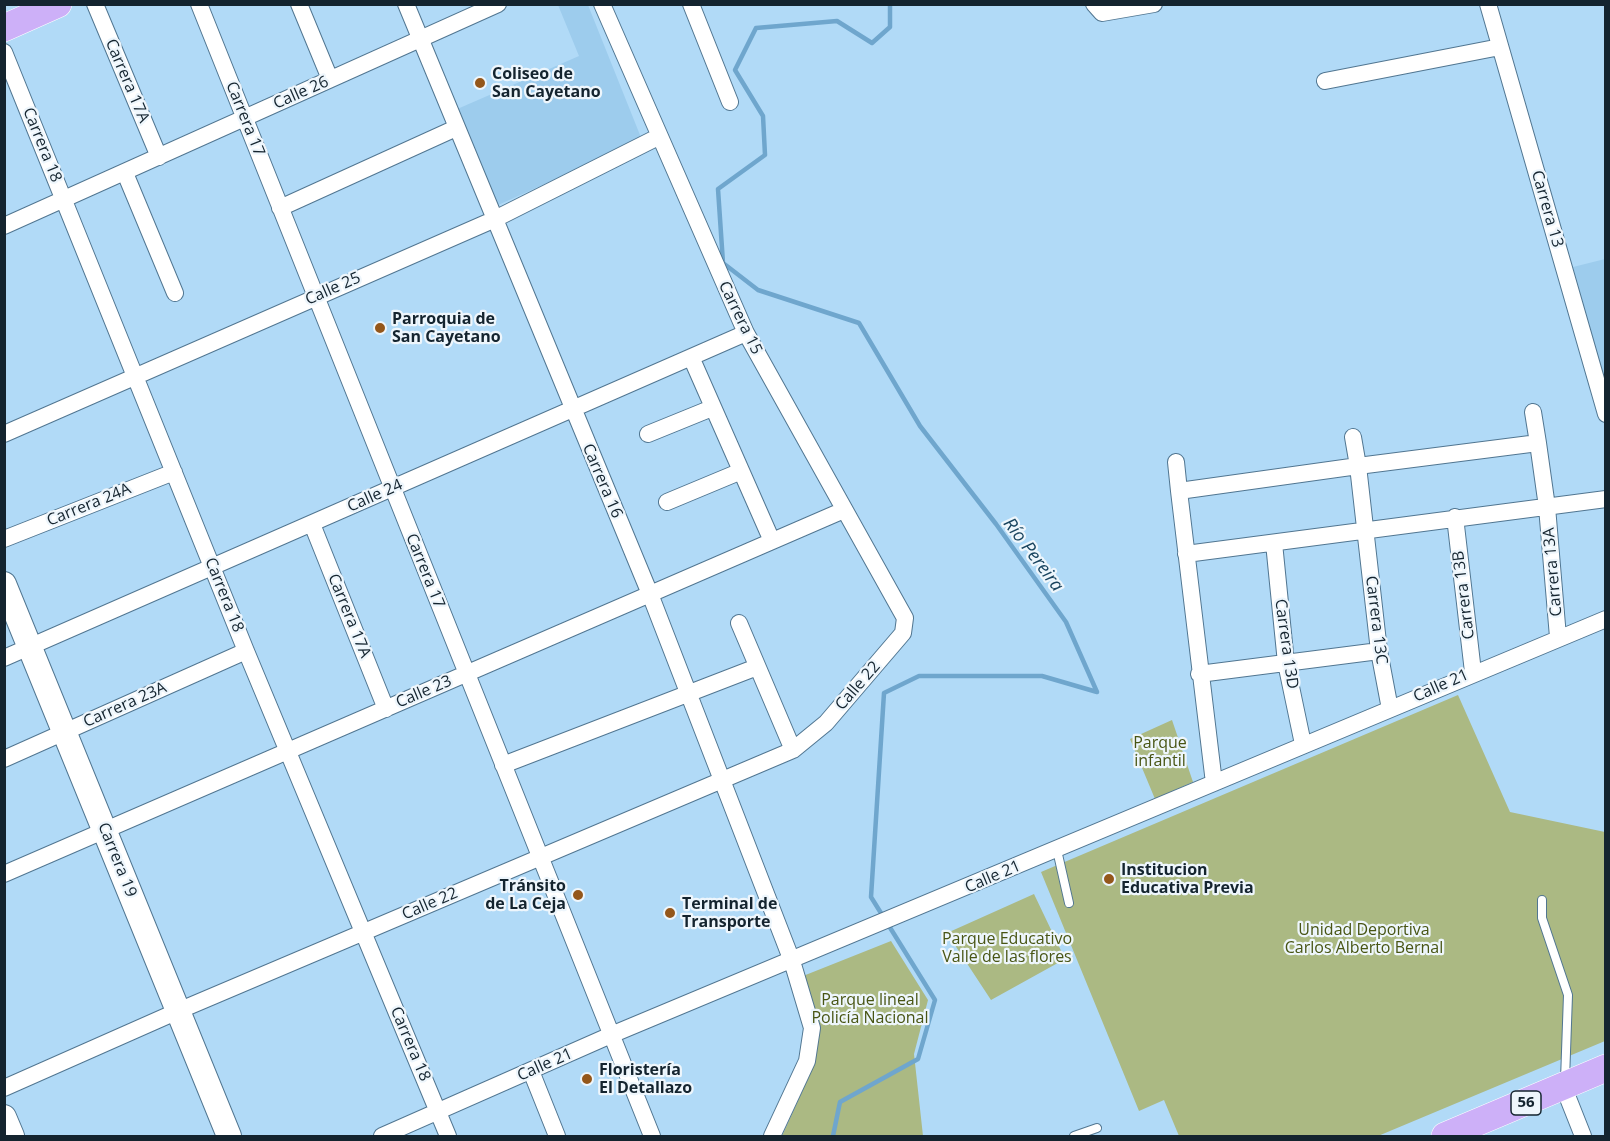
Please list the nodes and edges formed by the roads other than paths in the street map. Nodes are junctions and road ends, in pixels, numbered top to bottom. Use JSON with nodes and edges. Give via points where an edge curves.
{"nodes":[{"id":1,"x":58,"y":4,"type":"edge"},
{"id":2,"x":95,"y":4,"type":"edge"},
{"id":3,"x":199,"y":4,"type":"edge"},
{"id":4,"x":300,"y":4,"type":"edge"},
{"id":5,"x":406,"y":4,"type":"edge"},
{"id":6,"x":498,"y":4,"type":"edge"},
{"id":7,"x":602,"y":4,"type":"edge"},
{"id":8,"x":691,"y":4,"type":"edge"},
{"id":9,"x":1094,"y":4,"type":"edge"},
{"id":10,"x":1154,"y":4,"type":"edge"},
{"id":11,"x":1488,"y":4,"type":"edge"},
{"id":12,"x":4,"y":28,"type":"edge"},
{"id":13,"x":420,"y":40,"type":"junction"},
{"id":14,"x":1500,"y":47,"type":"junction"},
{"id":15,"x":4,"y":52,"type":"edge"},
{"id":16,"x":330,"y":80,"type":"junction"},
{"id":17,"x":1325,"y":81,"type":"dead end"},
{"id":18,"x":730,"y":102,"type":"dead end"},
{"id":19,"x":244,"y":118,"type":"junction"},
{"id":20,"x":456,"y":128,"type":"junction"},
{"id":21,"x":658,"y":137,"type":"junction"},
{"id":22,"x":159,"y":158,"type":"junction"},
{"id":23,"x":125,"y":173,"type":"junction"},
{"id":24,"x":63,"y":199,"type":"junction"},
{"id":25,"x":280,"y":208,"type":"junction"},
{"id":26,"x":493,"y":220,"type":"junction"},
{"id":27,"x":4,"y":226,"type":"edge"},
{"id":28,"x":175,"y":293,"type":"dead end"},
{"id":29,"x":316,"y":296,"type":"junction"},
{"id":30,"x":746,"y":333,"type":"junction"},
{"id":31,"x":691,"y":357,"type":"junction"},
{"id":32,"x":135,"y":377,"type":"junction"},
{"id":33,"x":712,"y":408,"type":"junction"},
{"id":34,"x":572,"y":409,"type":"junction"},
{"id":35,"x":1533,"y":412,"type":"dead end"},
{"id":36,"x":1605,"y":414,"type":"edge"},
{"id":37,"x":4,"y":434,"type":"edge"},
{"id":38,"x":648,"y":434,"type":"dead end"},
{"id":39,"x":1353,"y":437,"type":"dead end"},
{"id":40,"x":1538,"y":443,"type":"junction"},
{"id":41,"x":1176,"y":462,"type":"dead end"},
{"id":42,"x":1358,"y":466,"type":"junction"},
{"id":43,"x":174,"y":472,"type":"junction"},
{"id":44,"x":739,"y":472,"type":"junction"},
{"id":45,"x":392,"y":488,"type":"junction"},
{"id":46,"x":1179,"y":491,"type":"junction"},
{"id":47,"x":1605,"y":499,"type":"edge"},
{"id":48,"x":667,"y":502,"type":"dead end"},
{"id":49,"x":1547,"y":507,"type":"junction"},
{"id":50,"x":844,"y":510,"type":"junction"},
{"id":51,"x":1455,"y":517,"type":"junction"},
{"id":52,"x":312,"y":524,"type":"junction"},
{"id":53,"x":1366,"y":531,"type":"junction"},
{"id":54,"x":4,"y":539,"type":"edge"},
{"id":55,"x":772,"y":541,"type":"junction"},
{"id":56,"x":1274,"y":543,"type":"junction"},
{"id":57,"x":1186,"y":554,"type":"junction"},
{"id":58,"x":213,"y":567,"type":"junction"},
{"id":59,"x":4,"y":584,"type":"edge"},
{"id":60,"x":650,"y":594,"type":"junction"},
{"id":61,"x":905,"y":618,"type":"joint"},
{"id":62,"x":1605,"y":619,"type":"edge"},
{"id":63,"x":739,"y":623,"type":"dead end"},
{"id":64,"x":1558,"y":637,"type":"junction"},
{"id":65,"x":30,"y":647,"type":"junction"},
{"id":66,"x":246,"y":651,"type":"junction"},
{"id":67,"x":1379,"y":651,"type":"junction"},
{"id":68,"x":4,"y":658,"type":"edge"},
{"id":69,"x":1286,"y":663,"type":"junction"},
{"id":70,"x":757,"y":667,"type":"junction"},
{"id":71,"x":1473,"y":672,"type":"junction"},
{"id":72,"x":467,"y":674,"type":"junction"},
{"id":73,"x":1199,"y":674,"type":"junction"},
{"id":74,"x":690,"y":694,"type":"junction"},
{"id":75,"x":386,"y":709,"type":"junction"},
{"id":76,"x":1390,"y":709,"type":"junction"},
{"id":77,"x":65,"y":732,"type":"junction"},
{"id":78,"x":1304,"y":744,"type":"junction"},
{"id":79,"x":793,"y":750,"type":"junction"},
{"id":80,"x":287,"y":752,"type":"junction"},
{"id":81,"x":4,"y":759,"type":"edge"},
{"id":82,"x":503,"y":765,"type":"junction"},
{"id":83,"x":725,"y":781,"type":"junction"},
{"id":84,"x":1214,"y":783,"type":"junction"},
{"id":85,"x":105,"y":831,"type":"junction"},
{"id":86,"x":1057,"y":850,"type":"junction"},
{"id":87,"x":540,"y":857,"type":"junction"},
{"id":88,"x":4,"y":874,"type":"edge"},
{"id":89,"x":1542,"y":900,"type":"dead end"},
{"id":90,"x":1069,"y":903,"type":"dead end"},
{"id":91,"x":362,"y":933,"type":"junction"},
{"id":92,"x":792,"y":961,"type":"junction"},
{"id":93,"x":178,"y":1011,"type":"junction"},
{"id":94,"x":611,"y":1035,"type":"junction"},
{"id":95,"x":1605,"y":1068,"type":"edge"},
{"id":96,"x":531,"y":1071,"type":"junction"},
{"id":97,"x":4,"y":1088,"type":"edge"},
{"id":98,"x":1564,"y":1088,"type":"junction"},
{"id":99,"x":440,"y":1111,"type":"junction"},
{"id":100,"x":4,"y":1118,"type":"edge"},
{"id":101,"x":1097,"y":1128,"type":"dead end"},
{"id":102,"x":12,"y":1137,"type":"edge"},
{"id":103,"x":229,"y":1137,"type":"edge"},
{"id":104,"x":382,"y":1137,"type":"edge"},
{"id":105,"x":448,"y":1137,"type":"edge"},
{"id":106,"x":557,"y":1137,"type":"edge"},
{"id":107,"x":652,"y":1137,"type":"edge"},
{"id":108,"x":772,"y":1137,"type":"edge"},
{"id":109,"x":1074,"y":1137,"type":"edge"},
{"id":110,"x":1445,"y":1137,"type":"edge"},
{"id":111,"x":1583,"y":1137,"type":"edge"}],
"edges":[{"from":1,"to":12,"type":"main road"},
{"from":2,"to":22,"type":"street","name":"Carrera 17A"},
{"from":3,"to":19,"type":"street","name":"Carrera 17"},
{"from":4,"to":16,"type":"street"},
{"from":5,"to":13,"type":"street","name":"Carrera 16"},
{"from":6,"to":13,"type":"street","name":"Calle 26"},
{"from":7,"to":21,"type":"street","name":"Carrera 15"},
{"from":8,"to":18,"type":"street"},
{"from":9,"to":10,"type":"street","via":[[1102,13]]},
{"from":11,"to":14,"type":"street","name":"Carrera 13"},
{"from":13,"to":16,"type":"street","name":"Calle 26"},
{"from":13,"to":20,"type":"street","name":"Carrera 16"},
{"from":14,"to":17,"type":"street"},
{"from":14,"to":36,"type":"street","name":"Carrera 13"},
{"from":15,"to":24,"type":"street","name":"Carrera 18"},
{"from":16,"to":19,"type":"street","name":"Calle 26"},
{"from":19,"to":22,"type":"street","name":"Calle 26"},
{"from":19,"to":25,"type":"street","name":"Carrera 17"},
{"from":20,"to":25,"type":"street"},
{"from":20,"to":26,"type":"street","name":"Carrera 16"},
{"from":21,"to":26,"type":"street","name":"Calle 25"},
{"from":21,"to":30,"type":"street","name":"Carrera 15"},
{"from":22,"to":23,"type":"street","name":"Calle 26"},
{"from":23,"to":24,"type":"street","name":"Calle 26"},
{"from":23,"to":28,"type":"street"},
{"from":24,"to":27,"type":"street","name":"Calle 26"},
{"from":24,"to":32,"type":"street","name":"Carrera 18"},
{"from":25,"to":29,"type":"street","name":"Carrera 17"},
{"from":26,"to":29,"type":"street","name":"Calle 25"},
{"from":26,"to":34,"type":"street","name":"Carrera 16"},
{"from":29,"to":32,"type":"street","name":"Calle 25"},
{"from":29,"to":45,"type":"street","name":"Carrera 17"},
{"from":30,"to":31,"type":"street","name":"Calle 24"},
{"from":30,"to":50,"type":"street","name":"Carrera 15"},
{"from":31,"to":33,"type":"street"},
{"from":31,"to":34,"type":"street","name":"Calle 24"},
{"from":32,"to":37,"type":"street","name":"Calle 25"},
{"from":32,"to":43,"type":"street","name":"Carrera 18"},
{"from":33,"to":38,"type":"street"},
{"from":33,"to":44,"type":"street"},
{"from":34,"to":45,"type":"street","name":"Calle 24"},
{"from":34,"to":60,"type":"street","name":"Carrera 16"},
{"from":35,"to":40,"type":"street","name":"Carrera 13A"},
{"from":39,"to":42,"type":"street","name":"Carrera 13C"},
{"from":40,"to":42,"type":"street"},
{"from":40,"to":49,"type":"street","name":"Carrera 13A"},
{"from":41,"to":46,"type":"street"},
{"from":42,"to":46,"type":"street"},
{"from":42,"to":53,"type":"street","name":"Carrera 13C"},
{"from":43,"to":54,"type":"street","name":"Carrera 24A"},
{"from":43,"to":58,"type":"street","name":"Carrera 18"},
{"from":44,"to":48,"type":"street"},
{"from":44,"to":55,"type":"street"},
{"from":45,"to":52,"type":"street","name":"Calle 24"},
{"from":45,"to":72,"type":"street","name":"Carrera 17"},
{"from":46,"to":57,"type":"street"},
{"from":47,"to":49,"type":"street"},
{"from":49,"to":51,"type":"street"},
{"from":49,"to":64,"type":"street","name":"Carrera 13A"},
{"from":50,"to":55,"type":"street","name":"Calle 23"},
{"from":50,"to":61,"type":"street","name":"Carrera 15"},
{"from":51,"to":53,"type":"street"},
{"from":51,"to":71,"type":"street","name":"Carrera 13B"},
{"from":52,"to":58,"type":"street","name":"Calle 24"},
{"from":52,"to":75,"type":"street","name":"Carrera 17A"},
{"from":53,"to":56,"type":"street"},
{"from":53,"to":67,"type":"street","name":"Carrera 13C"},
{"from":55,"to":60,"type":"street","name":"Calle 23"},
{"from":56,"to":57,"type":"street"},
{"from":56,"to":69,"type":"street","name":"Carrera 13D"},
{"from":57,"to":73,"type":"street"},
{"from":58,"to":65,"type":"street","name":"Calle 24"},
{"from":58,"to":66,"type":"street","name":"Carrera 18"},
{"from":59,"to":65,"type":"main road","name":"Carrera 19"},
{"from":60,"to":72,"type":"street","name":"Calle 23"},
{"from":60,"to":74,"type":"street","name":"Carrera 16"},
{"from":61,"to":79,"type":"street","name":"Calle 22","via":[[903,633],[826,723]]},
{"from":62,"to":64,"type":"street","name":"Calle 21"},
{"from":63,"to":70,"type":"street"},
{"from":64,"to":71,"type":"street","name":"Calle 21"},
{"from":65,"to":68,"type":"street","name":"Calle 24"},
{"from":65,"to":77,"type":"main road","name":"Carrera 19"},
{"from":66,"to":77,"type":"street","name":"Carrera 23A"},
{"from":66,"to":80,"type":"street","name":"Carrera 18"},
{"from":67,"to":69,"type":"street"},
{"from":67,"to":76,"type":"street","name":"Carrera 13C"},
{"from":69,"to":73,"type":"street"},
{"from":69,"to":78,"type":"street","name":"Carrera 13D"},
{"from":70,"to":74,"type":"street"},
{"from":70,"to":79,"type":"street"},
{"from":71,"to":76,"type":"street","name":"Calle 21"},
{"from":72,"to":75,"type":"street","name":"Calle 23"},
{"from":72,"to":82,"type":"street","name":"Carrera 17"},
{"from":73,"to":84,"type":"street"},
{"from":74,"to":82,"type":"street"},
{"from":74,"to":83,"type":"street","name":"Carrera 16"},
{"from":75,"to":80,"type":"street","name":"Calle 23"},
{"from":76,"to":78,"type":"street","name":"Calle 21"},
{"from":77,"to":81,"type":"street","name":"Carrera 23A"},
{"from":77,"to":85,"type":"main road","name":"Carrera 19"},
{"from":78,"to":84,"type":"street","name":"Calle 21"},
{"from":79,"to":83,"type":"street","name":"Calle 22"},
{"from":80,"to":85,"type":"street","name":"Calle 23"},
{"from":80,"to":91,"type":"street","name":"Carrera 18"},
{"from":82,"to":87,"type":"street","name":"Carrera 17"},
{"from":83,"to":87,"type":"street","name":"Calle 22"},
{"from":83,"to":92,"type":"street","name":"Carrera 16"},
{"from":84,"to":86,"type":"street","name":"Calle 21"},
{"from":85,"to":88,"type":"street","name":"Calle 23"},
{"from":85,"to":93,"type":"main road","name":"Carrera 19"},
{"from":86,"to":90,"type":"lane"},
{"from":86,"to":92,"type":"street","name":"Calle 21"},
{"from":87,"to":91,"type":"street","name":"Calle 22"},
{"from":87,"to":94,"type":"street","name":"Carrera 17"},
{"from":89,"to":98,"type":"lane","via":[[1542,918],[1568,995]]},
{"from":91,"to":93,"type":"street","name":"Calle 22"},
{"from":91,"to":99,"type":"street","name":"Carrera 18"},
{"from":92,"to":94,"type":"street","name":"Calle 21"},
{"from":92,"to":108,"type":"street","name":"Carrera 16","via":[[812,1028],[807,1061]]},
{"from":93,"to":97,"type":"street","name":"Calle 22"},
{"from":93,"to":103,"type":"main road","name":"Carrera 19"},
{"from":94,"to":96,"type":"street","name":"Calle 21"},
{"from":94,"to":107,"type":"street","name":"Carrera 17"},
{"from":95,"to":98,"type":"main road","number":"56"},
{"from":96,"to":99,"type":"street","name":"Calle 21"},
{"from":96,"to":106,"type":"street"},
{"from":98,"to":110,"type":"main road","number":"56"},
{"from":98,"to":111,"type":"street"},
{"from":99,"to":104,"type":"street","name":"Calle 21"},
{"from":99,"to":105,"type":"street","name":"Carrera 18"},
{"from":100,"to":102,"type":"main road"},
{"from":101,"to":109,"type":"lane"}]}
